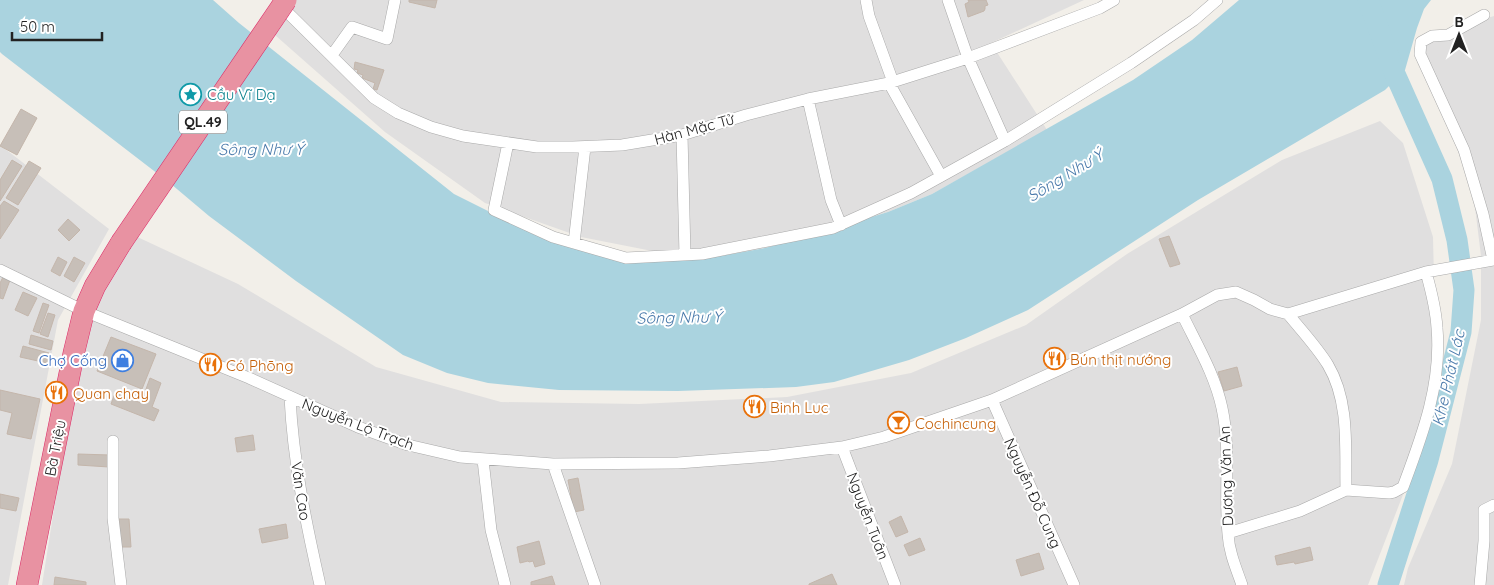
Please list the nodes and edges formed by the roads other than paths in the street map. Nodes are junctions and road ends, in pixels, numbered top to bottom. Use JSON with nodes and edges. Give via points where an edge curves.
{"nodes":[{"id":1,"x":274,"y":0,"type":"edge"},
{"id":2,"x":286,"y":0,"type":"edge"},
{"id":3,"x":395,"y":0,"type":"edge"},
{"id":4,"x":866,"y":0,"type":"edge"},
{"id":5,"x":948,"y":0,"type":"edge"},
{"id":6,"x":1114,"y":0,"type":"edge"},
{"id":7,"x":1218,"y":0,"type":"edge"},
{"id":8,"x":1484,"y":15,"type":"dead end"},
{"id":9,"x":332,"y":55,"type":"junction"},
{"id":10,"x":968,"y":58,"type":"junction"},
{"id":11,"x":891,"y":82,"type":"junction"},
{"id":12,"x":808,"y":99,"type":"junction"},
{"id":13,"x":682,"y":135,"type":"junction"},
{"id":14,"x":1005,"y":141,"type":"junction"},
{"id":15,"x":508,"y":143,"type":"junction"},
{"id":16,"x":585,"y":147,"type":"junction"},
{"id":17,"x":942,"y":176,"type":"junction"},
{"id":18,"x":841,"y":225,"type":"junction"},
{"id":19,"x":574,"y":243,"type":"junction"},
{"id":20,"x":685,"y":255,"type":"junction"},
{"id":21,"x":1493,"y":260,"type":"edge"},
{"id":22,"x":0,"y":270,"type":"edge"},
{"id":23,"x":1426,"y":272,"type":"junction"},
{"id":24,"x":84,"y":310,"type":"junction"},
{"id":25,"x":1182,"y":314,"type":"junction"},
{"id":26,"x":1288,"y":314,"type":"junction"},
{"id":27,"x":290,"y":397,"type":"junction"},
{"id":28,"x":992,"y":400,"type":"junction"},
{"id":29,"x":113,"y":440,"type":"dead end"},
{"id":30,"x":842,"y":448,"type":"junction"},
{"id":31,"x":484,"y":460,"type":"junction"},
{"id":32,"x":553,"y":464,"type":"junction"},
{"id":33,"x":1346,"y":490,"type":"junction"},
{"id":34,"x":1494,"y":505,"type":"edge"},
{"id":35,"x":1228,"y":533,"type":"junction"},
{"id":36,"x":27,"y":585,"type":"edge"},
{"id":37,"x":121,"y":585,"type":"edge"},
{"id":38,"x":320,"y":585,"type":"edge"},
{"id":39,"x":505,"y":585,"type":"edge"},
{"id":40,"x":595,"y":585,"type":"edge"},
{"id":41,"x":895,"y":585,"type":"edge"},
{"id":42,"x":1074,"y":585,"type":"edge"},
{"id":43,"x":1242,"y":585,"type":"edge"},
{"id":44,"x":1480,"y":585,"type":"edge"}],
"edges":[{"from":1,"to":9,"type":"street","name":"Hàn Mặc Tử"},
{"from":2,"to":24,"type":"highway","number":"QL.49","bridge":true,"via":[[120,243]]},
{"from":3,"to":9,"type":"street","via":[[387,38],[352,27]]},
{"from":4,"to":11,"type":"street"},
{"from":5,"to":10,"type":"street"},
{"from":6,"to":10,"type":"street","name":"Hàn Mặc Tử"},
{"from":7,"to":14,"type":"street","via":[[1131,63]]},
{"from":8,"to":21,"type":"street","via":[[1448,34],[1427,38],[1421,42],[1420,54],[1464,150]]},
{"from":9,"to":15,"type":"street","name":"Hàn Mặc Tử","via":[[374,98],[398,113],[464,136]]},
{"from":10,"to":11,"type":"street","name":"Hàn Mặc Tử"},
{"from":10,"to":14,"type":"street"},
{"from":11,"to":12,"type":"street","name":"Hàn Mặc Tử"},
{"from":11,"to":17,"type":"street"},
{"from":12,"to":13,"type":"street","name":"Hàn Mặc Tử"},
{"from":12,"to":18,"type":"street","via":[[831,200]]},
{"from":13,"to":16,"type":"street","name":"Hàn Mặc Tử","via":[[622,145]]},
{"from":13,"to":20,"type":"street"},
{"from":14,"to":17,"type":"street"},
{"from":15,"to":16,"type":"street","name":"Hàn Mặc Tử"},
{"from":15,"to":19,"type":"street","via":[[494,210]]},
{"from":16,"to":19,"type":"street"},
{"from":17,"to":18,"type":"street"},
{"from":18,"to":20,"type":"street","via":[[766,242]]},
{"from":19,"to":20,"type":"street","via":[[626,258]]},
{"from":21,"to":23,"type":"street"},
{"from":22,"to":24,"type":"street","name":"Nguyễn Lộ Trạch"},
{"from":23,"to":26,"type":"street"},
{"from":23,"to":33,"type":"street","via":[[1438,329],[1433,395],[1426,425],[1403,487],[1389,493]]},
{"from":24,"to":27,"type":"street","name":"Nguyễn Lộ Trạch"},
{"from":24,"to":36,"type":"highway","name":"Bà Triệu","number":"QL.49"},
{"from":25,"to":26,"type":"street","name":"Nguyễn Lộ Trạch","via":[[1217,295],[1236,292]]},
{"from":25,"to":28,"type":"street","name":"Nguyễn Lộ Trạch"},
{"from":25,"to":35,"type":"street","name":"Dương Văn An","via":[[1215,382],[1222,410],[1227,449]]},
{"from":26,"to":33,"type":"street","via":[[1328,364],[1342,397]]},
{"from":27,"to":31,"type":"street","name":"Nguyễn Lộ Trạch","via":[[408,445]]},
{"from":27,"to":38,"type":"street","name":"Văn Cao","via":[[304,513]]},
{"from":28,"to":30,"type":"street","name":"Nguyễn Lộ Trạch"},
{"from":28,"to":42,"type":"street","name":"Nguyễn Đỗ Cung"},
{"from":29,"to":37,"type":"street","via":[[113,518]]},
{"from":30,"to":32,"type":"street","name":"Nguyễn Lộ Trạch","via":[[678,463]]},
{"from":30,"to":41,"type":"street","name":"Nguyễn Tuân"},
{"from":31,"to":32,"type":"street","name":"Nguyễn Lộ Trạch"},
{"from":31,"to":39,"type":"street","via":[[491,530]]},
{"from":32,"to":40,"type":"street"},
{"from":33,"to":35,"type":"street","via":[[1300,511]]},
{"from":34,"to":44,"type":"street","via":[[1484,510]]},
{"from":35,"to":43,"type":"street","name":"Dương Văn An","via":[[1230,551]]}]}
